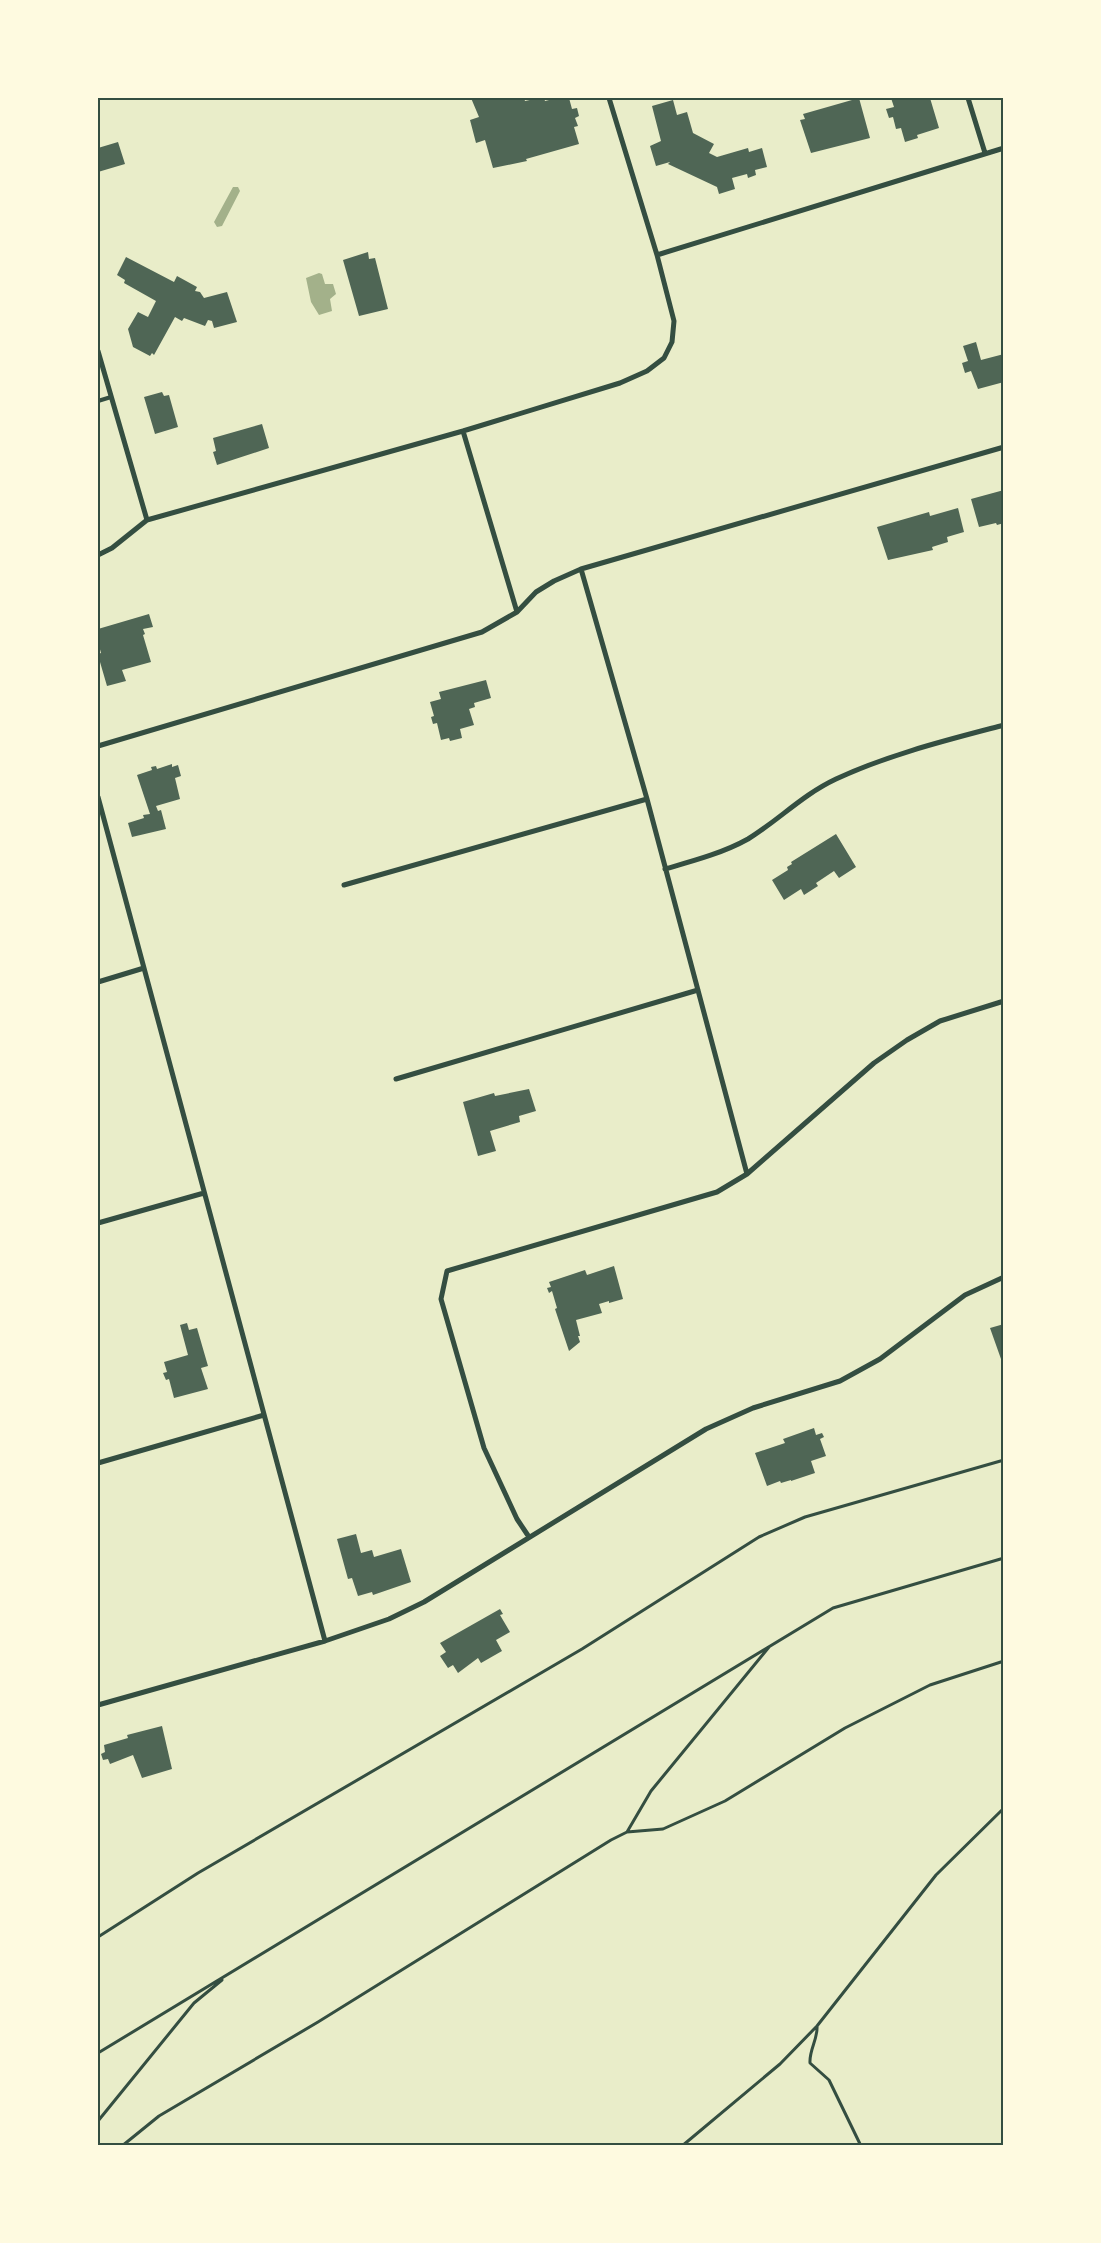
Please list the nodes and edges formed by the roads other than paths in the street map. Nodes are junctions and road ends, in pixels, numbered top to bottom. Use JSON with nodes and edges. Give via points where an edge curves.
{"nodes":[{"id":1,"x":610,"y":98,"type":"edge"},
{"id":2,"x":968,"y":98,"type":"edge"},
{"id":3,"x":1004,"y":148,"type":"edge"},
{"id":4,"x":985,"y":153,"type":"junction"},
{"id":5,"x":657,"y":255,"type":"junction"},
{"id":6,"x":98,"y":351,"type":"edge"},
{"id":7,"x":111,"y":397,"type":"junction"},
{"id":8,"x":98,"y":400,"type":"edge"},
{"id":9,"x":463,"y":431,"type":"junction"},
{"id":10,"x":1004,"y":447,"type":"edge"},
{"id":11,"x":147,"y":520,"type":"junction"},
{"id":12,"x":98,"y":555,"type":"edge"},
{"id":13,"x":581,"y":569,"type":"junction"},
{"id":14,"x":516,"y":612,"type":"junction"},
{"id":15,"x":1004,"y":725,"type":"edge"},
{"id":16,"x":98,"y":746,"type":"edge"},
{"id":17,"x":98,"y":797,"type":"edge"},
{"id":18,"x":646,"y":799,"type":"junction"},
{"id":19,"x":665,"y":869,"type":"junction"},
{"id":20,"x":344,"y":885,"type":"dead end"},
{"id":21,"x":144,"y":968,"type":"junction"},
{"id":22,"x":98,"y":982,"type":"edge"},
{"id":23,"x":698,"y":990,"type":"junction"},
{"id":24,"x":1004,"y":1001,"type":"edge"},
{"id":25,"x":396,"y":1079,"type":"dead end"},
{"id":26,"x":746,"y":1174,"type":"junction"},
{"id":27,"x":204,"y":1193,"type":"junction"},
{"id":28,"x":98,"y":1223,"type":"edge"},
{"id":29,"x":1004,"y":1277,"type":"edge"},
{"id":30,"x":264,"y":1416,"type":"junction"},
{"id":31,"x":98,"y":1463,"type":"edge"},
{"id":32,"x":530,"y":1537,"type":"junction"},
{"id":33,"x":325,"y":1641,"type":"junction"},
{"id":34,"x":98,"y":1705,"type":"edge"}],
"edges":[{"from":1,"to":5,"type":"street"},
{"from":2,"to":4,"type":"street"},
{"from":3,"to":4,"type":"street"},
{"from":4,"to":5,"type":"street"},
{"from":5,"to":9,"type":"street","via":[[674,321],[672,342],[664,358],[648,371],[620,383]]},
{"from":6,"to":7,"type":"street"},
{"from":7,"to":8,"type":"lane"},
{"from":7,"to":11,"type":"street"},
{"from":9,"to":11,"type":"street"},
{"from":9,"to":14,"type":"street"},
{"from":10,"to":13,"type":"street"},
{"from":11,"to":12,"type":"street"},
{"from":13,"to":14,"type":"street","via":[[536,592]]},
{"from":13,"to":18,"type":"street"},
{"from":14,"to":16,"type":"street","via":[[482,632]]},
{"from":15,"to":19,"type":"street","via":[[901,753],[836,779],[800,799],[748,839]]},
{"from":17,"to":21,"type":"street"},
{"from":18,"to":19,"type":"street"},
{"from":18,"to":20,"type":"street"},
{"from":19,"to":23,"type":"street"},
{"from":21,"to":22,"type":"street"},
{"from":21,"to":27,"type":"street"},
{"from":23,"to":25,"type":"street"},
{"from":23,"to":26,"type":"street"},
{"from":24,"to":26,"type":"street","via":[[940,1021],[907,1040],[874,1063]]},
{"from":26,"to":32,"type":"street","via":[[717,1192],[447,1271],[441,1299],[484,1448],[517,1519]]},
{"from":27,"to":28,"type":"street"},
{"from":27,"to":30,"type":"street"},
{"from":29,"to":32,"type":"street","via":[[965,1295],[880,1359],[840,1381],[753,1408],[706,1430]]},
{"from":30,"to":31,"type":"street"},
{"from":30,"to":33,"type":"street"},
{"from":32,"to":33,"type":"street","via":[[424,1602],[389,1619]]},
{"from":33,"to":34,"type":"street"}]}
